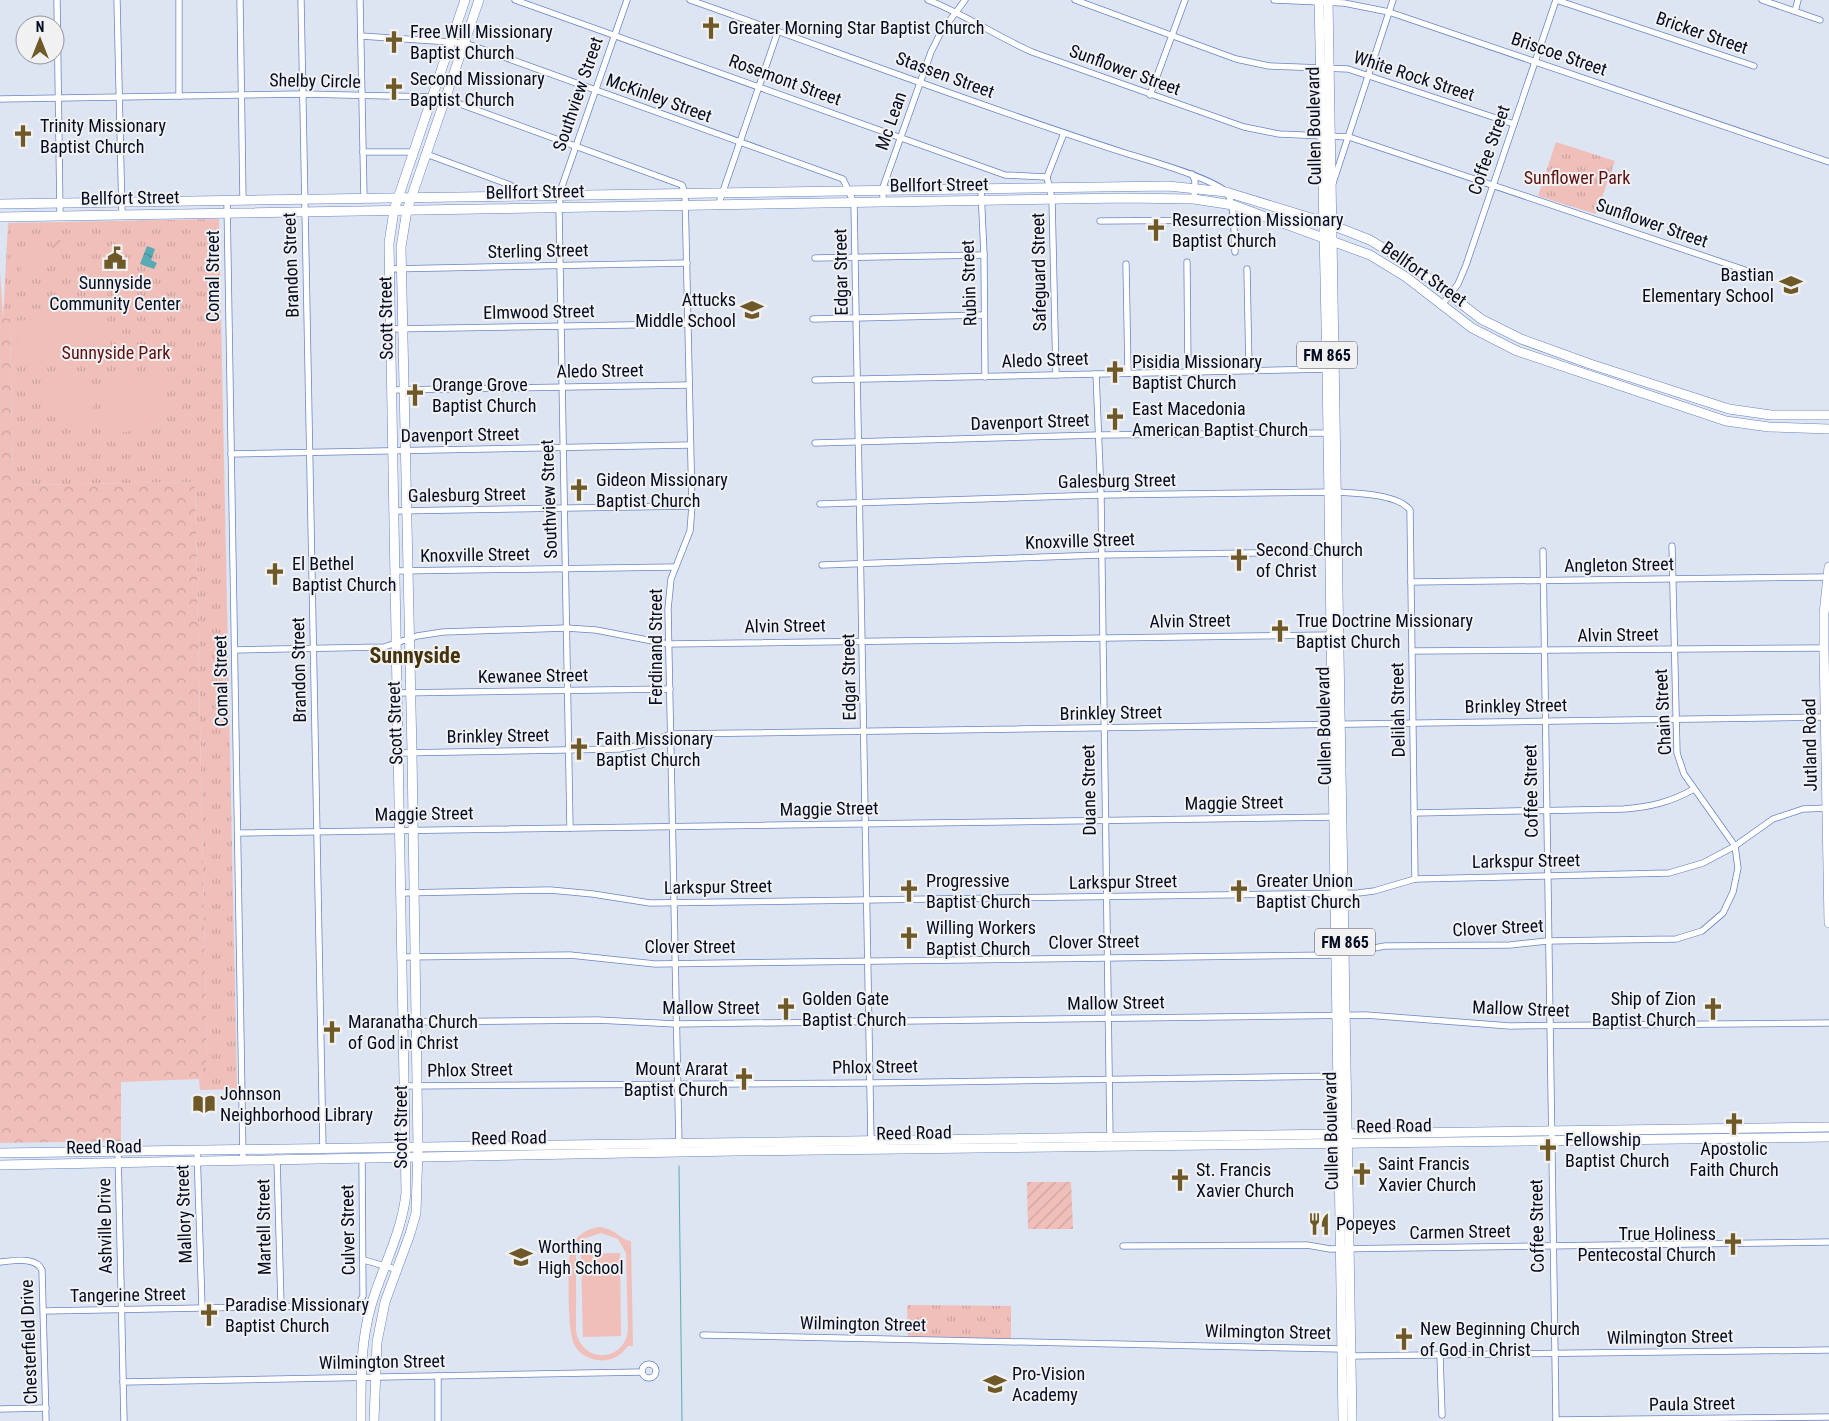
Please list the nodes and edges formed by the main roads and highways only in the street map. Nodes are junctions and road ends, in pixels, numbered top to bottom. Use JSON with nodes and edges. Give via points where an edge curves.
{"nodes":[{"id":1,"x":465,"y":0,"type":"edge"},
{"id":2,"x":479,"y":0,"type":"edge"},
{"id":3,"x":1324,"y":1,"type":"edge"},
{"id":4,"x":1326,"y":135,"type":"junction"},
{"id":5,"x":1124,"y":187,"type":"junction"},
{"id":6,"x":789,"y":192,"type":"junction"},
{"id":7,"x":622,"y":194,"type":"junction"},
{"id":8,"x":498,"y":196,"type":"junction"},
{"id":9,"x":398,"y":198,"type":"junction"},
{"id":10,"x":412,"y":198,"type":"junction"},
{"id":11,"x":1124,"y":198,"type":"junction"},
{"id":12,"x":0,"y":204,"type":"edge"},
{"id":13,"x":790,"y":204,"type":"junction"},
{"id":14,"x":623,"y":207,"type":"junction"},
{"id":15,"x":498,"y":209,"type":"junction"},
{"id":16,"x":394,"y":210,"type":"junction"},
{"id":17,"x":408,"y":210,"type":"junction"},
{"id":18,"x":0,"y":216,"type":"edge"},
{"id":19,"x":1324,"y":222,"type":"junction"},
{"id":20,"x":1333,"y":225,"type":"junction"},
{"id":21,"x":1328,"y":238,"type":"junction"},
{"id":22,"x":1414,"y":267,"type":"junction"},
{"id":23,"x":1406,"y":277,"type":"junction"},
{"id":24,"x":1521,"y":339,"type":"junction"},
{"id":25,"x":1517,"y":351,"type":"junction"},
{"id":26,"x":1590,"y":364,"type":"junction"},
{"id":27,"x":1587,"y":375,"type":"junction"},
{"id":28,"x":1660,"y":387,"type":"junction"},
{"id":29,"x":1656,"y":398,"type":"junction"},
{"id":30,"x":1729,"y":409,"type":"junction"},
{"id":31,"x":1829,"y":415,"type":"edge"},
{"id":32,"x":1792,"y":416,"type":"junction"},
{"id":33,"x":1726,"y":421,"type":"junction"},
{"id":34,"x":1793,"y":428,"type":"junction"},
{"id":35,"x":1826,"y":428,"type":"edge"},
{"id":36,"x":1828,"y":572,"type":"edge"},
{"id":37,"x":1828,"y":808,"type":"edge"},
{"id":38,"x":1829,"y":915,"type":"edge"},
{"id":39,"x":1829,"y":923,"type":"edge"},
{"id":40,"x":1829,"y":1127,"type":"edge"},
{"id":41,"x":1749,"y":1128,"type":"junction"},
{"id":42,"x":1658,"y":1135,"type":"junction"},
{"id":43,"x":1829,"y":1137,"type":"edge"},
{"id":44,"x":1749,"y":1138,"type":"junction"},
{"id":45,"x":1343,"y":1139,"type":"junction"},
{"id":46,"x":56,"y":1152,"type":"junction"},
{"id":47,"x":406,"y":1152,"type":"junction"},
{"id":48,"x":418,"y":1152,"type":"junction"},
{"id":49,"x":0,"y":1153,"type":"edge"},
{"id":50,"x":56,"y":1164,"type":"junction"},
{"id":51,"x":0,"y":1165,"type":"edge"},
{"id":52,"x":1345,"y":1249,"type":"junction"},
{"id":53,"x":362,"y":1421,"type":"edge"},
{"id":54,"x":374,"y":1421,"type":"edge"},
{"id":55,"x":1344,"y":1421,"type":"edge"},
{"id":56,"x":1352,"y":1421,"type":"edge"}],
"edges":[{"from":1,"to":9,"type":"main road","name":"Scott Street"},
{"from":2,"to":10,"type":"main road","name":"Scott Street"},
{"from":3,"to":4,"type":"main road","name":"Cullen Boulevard","number":"FM 865"},
{"from":4,"to":19,"type":"main road","name":"Cullen Boulevard","number":"FM 865"},
{"from":4,"to":20,"type":"main road","name":"Cullen Boulevard","number":"FM 865"},
{"from":5,"to":6,"type":"main road","name":"Bellfort Street"},
{"from":5,"to":11,"type":"main road"},
{"from":5,"to":19,"type":"main road","name":"Bellfort Street","via":[[1168,186],[1226,192]]},
{"from":6,"to":7,"type":"main road","name":"Bellfort Street"},
{"from":6,"to":13,"type":"main road"},
{"from":7,"to":8,"type":"main road","name":"Bellfort Street"},
{"from":7,"to":14,"type":"main road"},
{"from":8,"to":10,"type":"main road","name":"Bellfort Street"},
{"from":8,"to":15,"type":"main road"},
{"from":9,"to":10,"type":"main road","name":"Bellfort Street"},
{"from":9,"to":12,"type":"main road","name":"Bellfort Street"},
{"from":9,"to":16,"type":"main road","name":"Scott Street"},
{"from":10,"to":17,"type":"main road","name":"Scott Street"},
{"from":11,"to":13,"type":"main road","name":"Bellfort Street"},
{"from":11,"to":21,"type":"main road","name":"Bellfort Street","via":[[1194,199],[1233,205]]},
{"from":13,"to":14,"type":"main road","name":"Bellfort Street"},
{"from":14,"to":15,"type":"main road","name":"Bellfort Street"},
{"from":15,"to":17,"type":"main road","name":"Bellfort Street"},
{"from":16,"to":17,"type":"main road","name":"Bellfort Street"},
{"from":16,"to":18,"type":"main road","name":"Bellfort Street"},
{"from":16,"to":47,"type":"main road","name":"Scott Street","via":[[389,269]]},
{"from":17,"to":48,"type":"main road","name":"Scott Street","via":[[402,236],[401,268]]},
{"from":19,"to":20,"type":"main road","name":"Bellfort Street"},
{"from":19,"to":21,"type":"main road","name":"Cullen Boulevard","number":"FM 865"},
{"from":20,"to":21,"type":"main road","name":"Cullen Boulevard","number":"FM 865"},
{"from":20,"to":22,"type":"main road","name":"Bellfort Street","via":[[1370,240]]},
{"from":21,"to":23,"type":"main road","name":"Bellfort Street","via":[[1370,255]]},
{"from":21,"to":45,"type":"main road","name":"Cullen Boulevard","number":"FM 865"},
{"from":22,"to":23,"type":"main road"},
{"from":22,"to":24,"type":"main road","name":"Bellfort Street","via":[[1481,319]]},
{"from":23,"to":25,"type":"main road","name":"Bellfort Street","via":[[1472,328]]},
{"from":24,"to":25,"type":"main road"},
{"from":24,"to":26,"type":"main road","name":"Bellfort Street"},
{"from":25,"to":27,"type":"main road","name":"Bellfort Street"},
{"from":26,"to":27,"type":"main road"},
{"from":26,"to":28,"type":"main road","name":"Bellfort Street"},
{"from":27,"to":29,"type":"main road","name":"Bellfort Street"},
{"from":28,"to":29,"type":"main road"},
{"from":28,"to":30,"type":"main road","name":"Bellfort Street"},
{"from":29,"to":33,"type":"main road","name":"Bellfort Street"},
{"from":30,"to":32,"type":"main road","name":"Bellfort Street"},
{"from":30,"to":33,"type":"main road"},
{"from":31,"to":32,"type":"main road","name":"Bellfort Street"},
{"from":32,"to":34,"type":"main road"},
{"from":33,"to":34,"type":"main road","name":"Bellfort Street"},
{"from":34,"to":35,"type":"main road","name":"Bellfort Street"},
{"from":36,"to":37,"type":"main road","name":"Jutland Road","via":[[1824,648]]},
{"from":37,"to":38,"type":"main road","name":"Jutland Road"},
{"from":38,"to":39,"type":"main road","name":"Jutland Road"},
{"from":40,"to":41,"type":"main road","name":"Reed Road"},
{"from":41,"to":42,"type":"main road","name":"Reed Road"},
{"from":41,"to":44,"type":"main road"},
{"from":42,"to":44,"type":"main road","name":"Reed Road"},
{"from":42,"to":45,"type":"main road","name":"Reed Road"},
{"from":43,"to":44,"type":"main road","name":"Reed Road"},
{"from":45,"to":48,"type":"main road","name":"Reed Road"},
{"from":45,"to":52,"type":"main road","name":"Cullen Boulevard","number":"FM 865"},
{"from":46,"to":47,"type":"main road","name":"Reed Road","via":[[323,1147]]},
{"from":46,"to":49,"type":"main road","name":"Reed Road"},
{"from":46,"to":50,"type":"main road"},
{"from":47,"to":48,"type":"main road","name":"Reed Road"},
{"from":47,"to":50,"type":"main road","name":"Reed Road","via":[[362,1158]]},
{"from":47,"to":53,"type":"main road","name":"Scott Street","via":[[403,1216],[371,1307],[364,1342]]},
{"from":48,"to":54,"type":"main road","name":"Scott Street","via":[[416,1213],[383,1309],[376,1342]]},
{"from":50,"to":51,"type":"main road","name":"Reed Road"},
{"from":52,"to":55,"type":"main road","name":"Cullen Boulevard","number":"FM 865"},
{"from":52,"to":56,"type":"main road","name":"Cullen Boulevard","number":"FM 865","via":[[1352,1356]]}]}
